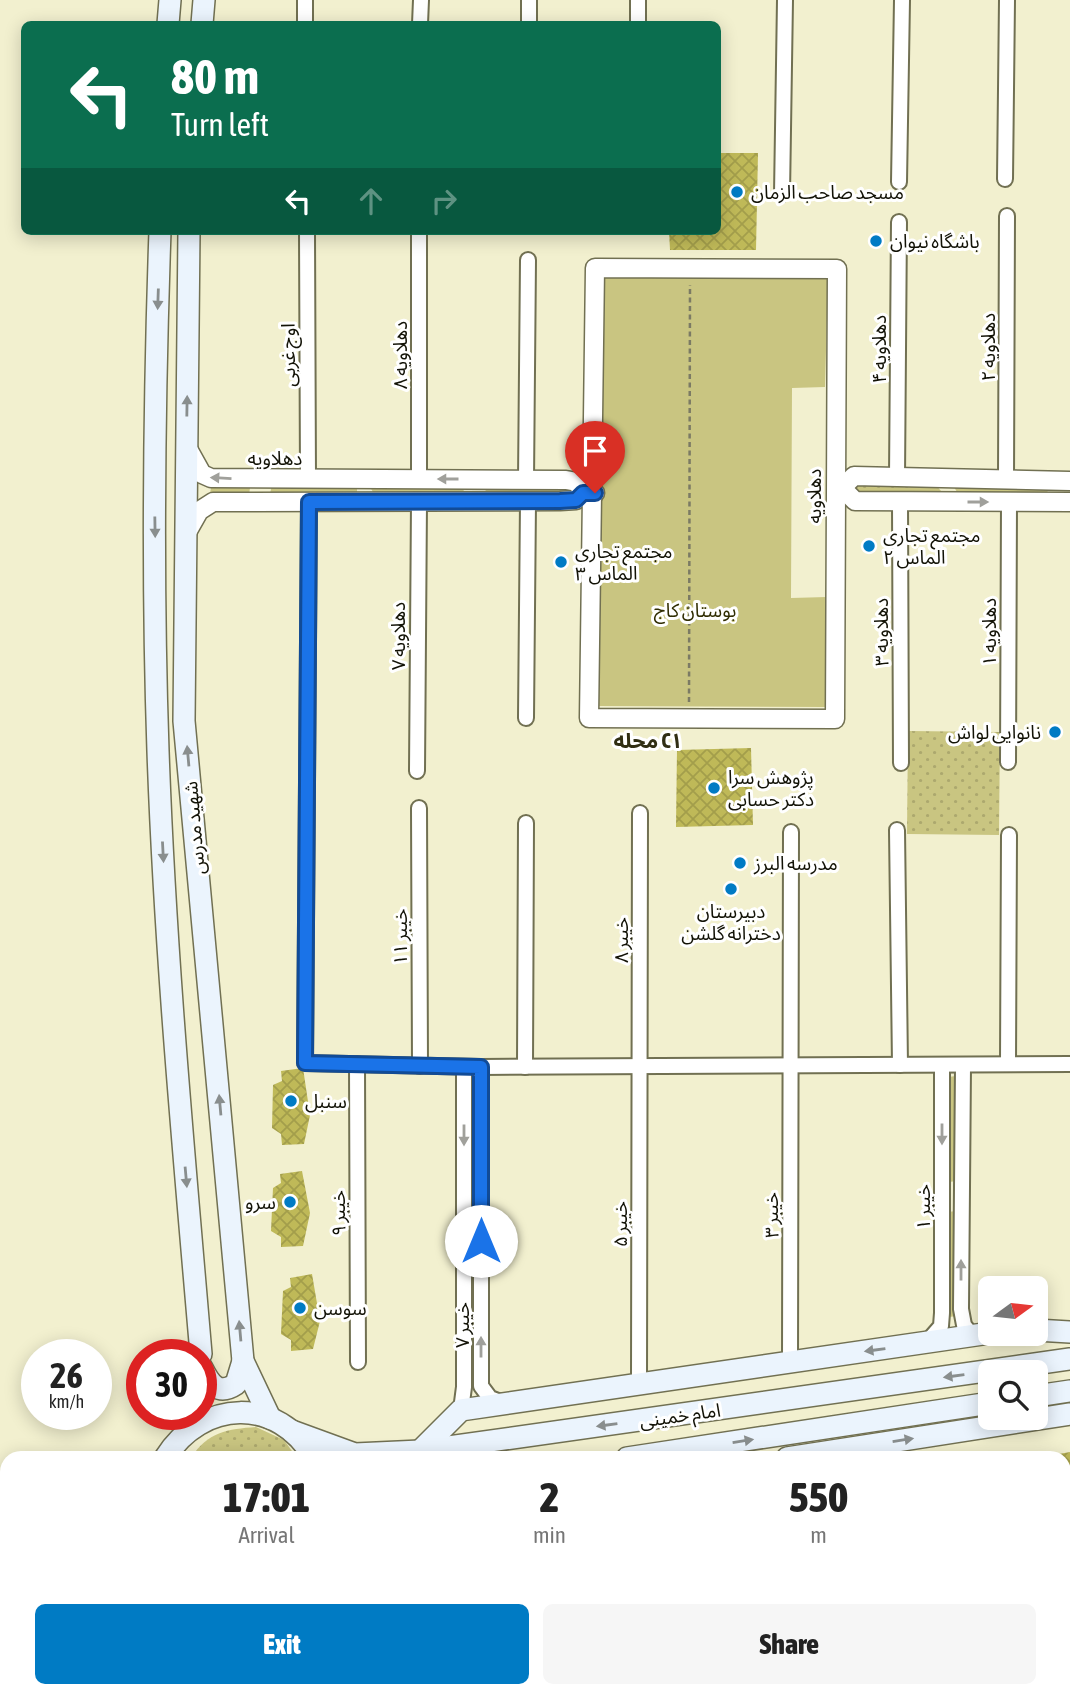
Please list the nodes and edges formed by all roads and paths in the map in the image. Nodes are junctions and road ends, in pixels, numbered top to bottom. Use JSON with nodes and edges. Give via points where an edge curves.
{"nodes":[{"id":1,"x":170,"y":0,"type":"edge"},
{"id":2,"x":204,"y":0,"type":"edge"},
{"id":3,"x":305,"y":0,"type":"edge"},
{"id":4,"x":421,"y":0,"type":"edge"},
{"id":5,"x":529,"y":0,"type":"edge"},
{"id":6,"x":638,"y":0,"type":"edge"},
{"id":7,"x":785,"y":0,"type":"edge"},
{"id":8,"x":902,"y":0,"type":"edge"},
{"id":9,"x":1007,"y":0,"type":"edge"},
{"id":10,"x":168,"y":21,"type":"edge"},
{"id":11,"x":202,"y":21,"type":"edge"},
{"id":12,"x":305,"y":21,"type":"edge"},
{"id":13,"x":420,"y":21,"type":"edge"},
{"id":14,"x":529,"y":21,"type":"edge"},
{"id":15,"x":638,"y":21,"type":"edge"},
{"id":16,"x":1005,"y":179,"type":"dead end"},
{"id":17,"x":899,"y":182,"type":"dead end"},
{"id":18,"x":782,"y":194,"type":"dead end"},
{"id":19,"x":1007,"y":216,"type":"dead end"},
{"id":20,"x":899,"y":222,"type":"dead end"},
{"id":21,"x":160,"y":235,"type":"edge"},
{"id":22,"x":189,"y":235,"type":"edge"},
{"id":23,"x":307,"y":235,"type":"edge"},
{"id":24,"x":419,"y":235,"type":"edge"},
{"id":25,"x":528,"y":260,"type":"dead end"},
{"id":26,"x":690,"y":268,"type":"junction"},
{"id":27,"x":187,"y":446,"type":"junction"},
{"id":28,"x":897,"y":477,"type":"junction"},
{"id":29,"x":951,"y":478,"type":"junction"},
{"id":30,"x":267,"y":479,"type":"junction"},
{"id":31,"x":308,"y":479,"type":"junction"},
{"id":32,"x":366,"y":479,"type":"junction"},
{"id":33,"x":419,"y":479,"type":"junction"},
{"id":34,"x":1006,"y":479,"type":"junction"},
{"id":35,"x":477,"y":480,"type":"junction"},
{"id":36,"x":526,"y":480,"type":"junction"},
{"id":37,"x":1066,"y":481,"type":"edge"},
{"id":38,"x":838,"y":488,"type":"junction"},
{"id":39,"x":589,"y":493,"type":"junction"},
{"id":40,"x":263,"y":500,"type":"junction"},
{"id":41,"x":309,"y":502,"type":"junction"},
{"id":42,"x":364,"y":502,"type":"junction"},
{"id":43,"x":419,"y":502,"type":"junction"},
{"id":44,"x":475,"y":502,"type":"junction"},
{"id":45,"x":528,"y":502,"type":"junction"},
{"id":46,"x":900,"y":502,"type":"junction"},
{"id":47,"x":950,"y":502,"type":"junction"},
{"id":48,"x":1009,"y":502,"type":"junction"},
{"id":49,"x":1065,"y":502,"type":"edge"},
{"id":50,"x":186,"y":534,"type":"junction"},
{"id":51,"x":526,"y":718,"type":"dead end"},
{"id":52,"x":689,"y":718,"type":"junction"},
{"id":53,"x":1008,"y":762,"type":"dead end"},
{"id":54,"x":901,"y":763,"type":"dead end"},
{"id":55,"x":416,"y":771,"type":"dead end"},
{"id":56,"x":419,"y":808,"type":"dead end"},
{"id":57,"x":640,"y":813,"type":"dead end"},
{"id":58,"x":526,"y":823,"type":"dead end"},
{"id":59,"x":897,"y":830,"type":"dead end"},
{"id":60,"x":791,"y":832,"type":"dead end"},
{"id":61,"x":1009,"y":835,"type":"dead end"},
{"id":62,"x":357,"y":1064,"type":"junction"},
{"id":63,"x":1009,"y":1064,"type":"junction"},
{"id":64,"x":1070,"y":1064,"type":"edge"},
{"id":65,"x":900,"y":1065,"type":"junction"},
{"id":66,"x":942,"y":1065,"type":"junction"},
{"id":67,"x":420,"y":1066,"type":"junction"},
{"id":68,"x":639,"y":1066,"type":"junction"},
{"id":69,"x":962,"y":1066,"type":"junction"},
{"id":70,"x":464,"y":1067,"type":"junction"},
{"id":71,"x":481,"y":1067,"type":"junction"},
{"id":72,"x":524,"y":1067,"type":"junction"},
{"id":73,"x":791,"y":1067,"type":"junction"},
{"id":74,"x":961,"y":1192,"type":"junction"},
{"id":75,"x":942,"y":1193,"type":"junction"},
{"id":76,"x":464,"y":1241,"type":"junction"},
{"id":77,"x":481,"y":1241,"type":"junction"},
{"id":78,"x":942,"y":1320,"type":"junction"},
{"id":79,"x":975,"y":1330,"type":"edge"},
{"id":80,"x":1048,"y":1331,"type":"edge"},
{"id":81,"x":1070,"y":1332,"type":"edge"},
{"id":82,"x":200,"y":1339,"type":"edge"},
{"id":83,"x":925,"y":1343,"type":"junction"},
{"id":84,"x":1070,"y":1359,"type":"edge"},
{"id":85,"x":243,"y":1361,"type":"junction"},
{"id":86,"x":358,"y":1362,"type":"dead end"},
{"id":87,"x":790,"y":1363,"type":"junction"},
{"id":88,"x":639,"y":1382,"type":"junction"},
{"id":89,"x":481,"y":1386,"type":"junction"},
{"id":90,"x":464,"y":1387,"type":"junction"},
{"id":91,"x":217,"y":1389,"type":"edge"},
{"id":92,"x":1070,"y":1391,"type":"edge"},
{"id":93,"x":1048,"y":1394,"type":"edge"},
{"id":94,"x":503,"y":1403,"type":"junction"},
{"id":95,"x":978,"y":1405,"type":"edge"},
{"id":96,"x":461,"y":1410,"type":"junction"},
{"id":97,"x":1070,"y":1414,"type":"edge"},
{"id":98,"x":217,"y":1415,"type":"edge"},
{"id":99,"x":270,"y":1418,"type":"junction"},
{"id":100,"x":185,"y":1430,"type":"edge"},
{"id":101,"x":292,"y":1431,"type":"junction"},
{"id":102,"x":169,"y":1451,"type":"edge"},
{"id":103,"x":308,"y":1451,"type":"edge"},
{"id":104,"x":341,"y":1451,"type":"edge"},
{"id":105,"x":420,"y":1451,"type":"joint"},
{"id":106,"x":673,"y":1451,"type":"edge"},
{"id":107,"x":832,"y":1451,"type":"edge"}],
"edges":[{"from":1,"to":10,"type":"main road"},
{"from":2,"to":11,"type":"main road"},
{"from":3,"to":12,"type":"street"},
{"from":4,"to":13,"type":"street"},
{"from":5,"to":14,"type":"street"},
{"from":6,"to":15,"type":"street"},
{"from":7,"to":18,"type":"street"},
{"from":8,"to":17,"type":"street"},
{"from":9,"to":16,"type":"street"},
{"from":19,"to":34,"type":"street","name":"دهلاویه ۲"},
{"from":20,"to":28,"type":"street","name":"دهلاویه ۴"},
{"from":21,"to":82,"type":"main road","name":"شهید مدرس","one_way":true,"via":[[154,398],[158,751],[174,1031]]},
{"from":27,"to":22,"type":"main road","name":"شهید مدرس","one_way":true},
{"from":23,"to":31,"type":"street","name":"اوج غربی"},
{"from":24,"to":33,"type":"street","name":"دهلاویه ۸"},
{"from":25,"to":36,"type":"street"},
{"from":26,"to":38,"type":"street","name":"دهلاویه","via":[[837,269]]},
{"from":26,"to":39,"type":"street","name":"دهلاویه","via":[[596,268]]},
{"from":26,"to":52,"type":"path"},
{"from":30,"to":27,"type":"street","name":"دهلاویه","one_way":true,"via":[[211,478],[202,474]]},
{"from":27,"to":50,"type":"main road","name":"شهید مدرس"},
{"from":28,"to":29,"type":"street","name":"دهلاویه"},
{"from":28,"to":38,"type":"street","name":"دهلاویه","via":[[854,476]]},
{"from":29,"to":34,"type":"street","name":"دهلاویه"},
{"from":29,"to":47,"type":"street"},
{"from":30,"to":31,"type":"street","name":"دهلاویه"},
{"from":30,"to":40,"type":"street"},
{"from":31,"to":32,"type":"street","name":"دهلاویه"},
{"from":32,"to":33,"type":"street","name":"دهلاویه"},
{"from":32,"to":42,"type":"street"},
{"from":35,"to":33,"type":"street","name":"دهلاویه","one_way":true},
{"from":34,"to":37,"type":"street","name":"دهلاویه"},
{"from":35,"to":36,"type":"street","name":"دهلاویه"},
{"from":35,"to":44,"type":"street"},
{"from":36,"to":39,"type":"street","name":"دهلاویه","via":[[577,482]]},
{"from":37,"to":49,"type":"street"},
{"from":38,"to":46,"type":"street","name":"دهلاویه","via":[[855,501]]},
{"from":38,"to":52,"type":"street","name":"دهلاویه","via":[[835,719]]},
{"from":39,"to":45,"type":"street","via":[[576,500]]},
{"from":39,"to":52,"type":"street","name":"دهلاویه","via":[[589,718]]},
{"from":40,"to":41,"type":"street"},
{"from":40,"to":50,"type":"street","via":[[205,504]]},
{"from":41,"to":42,"type":"street"},
{"from":41,"to":62,"type":"street","via":[[305,1063]]},
{"from":42,"to":43,"type":"street"},
{"from":43,"to":44,"type":"street"},
{"from":43,"to":55,"type":"street","name":"دهلاویه ۷"},
{"from":44,"to":45,"type":"street"},
{"from":45,"to":51,"type":"street"},
{"from":46,"to":47,"type":"street","name":"دهلاویه"},
{"from":46,"to":54,"type":"street","name":"دهلاویه ۳"},
{"from":47,"to":48,"type":"street","name":"دهلاویه","one_way":true},
{"from":48,"to":49,"type":"street","name":"دهلاویه"},
{"from":48,"to":53,"type":"street","name":"دهلاویه ۱"},
{"from":85,"to":50,"type":"main road","name":"شهید مدرس","one_way":true,"via":[[184,721]]},
{"from":56,"to":67,"type":"street","name":"خیبر ۱۱"},
{"from":57,"to":68,"type":"street","name":"خیبر ۸"},
{"from":58,"to":72,"type":"street"},
{"from":59,"to":65,"type":"street"},
{"from":60,"to":73,"type":"street","name":"خیبر ۳"},
{"from":61,"to":63,"type":"street"},
{"from":62,"to":67,"type":"street"},
{"from":62,"to":86,"type":"street","name":"خیبر ۹"},
{"from":63,"to":64,"type":"street"},
{"from":63,"to":69,"type":"street"},
{"from":65,"to":66,"type":"street"},
{"from":65,"to":73,"type":"street"},
{"from":66,"to":69,"type":"street"},
{"from":66,"to":75,"type":"street","name":"خیبر ۱","one_way":true},
{"from":67,"to":70,"type":"street"},
{"from":68,"to":72,"type":"street"},
{"from":68,"to":73,"type":"street"},
{"from":68,"to":88,"type":"street","name":"خیبر ۵"},
{"from":69,"to":74,"type":"street","name":"خیبر ۱"},
{"from":70,"to":71,"type":"street"},
{"from":70,"to":76,"type":"street","name":"خیبر ۷","one_way":true},
{"from":71,"to":72,"type":"street"},
{"from":71,"to":77,"type":"street","name":"خیبر ۷"},
{"from":73,"to":87,"type":"street","name":"خیبر ۳"},
{"from":74,"to":75,"type":"street"},
{"from":79,"to":74,"type":"street","name":"خیبر ۱","one_way":true},
{"from":75,"to":78,"type":"street","name":"خیبر ۱"},
{"from":76,"to":77,"type":"street"},
{"from":76,"to":90,"type":"street","name":"خیبر ۷"},
{"from":89,"to":77,"type":"street","name":"خیبر ۷","one_way":true},
{"from":78,"to":79,"type":"street"},
{"from":78,"to":83,"type":"street"},
{"from":79,"to":83,"type":"main road"},
{"from":80,"to":81,"type":"main road"},
{"from":83,"to":87,"type":"main road","one_way":true},
{"from":84,"to":105,"type":"main road","name":"امام خمینی","one_way":true},
{"from":85,"to":91,"type":"main road","via":[[236,1384]]},
{"from":85,"to":99,"type":"main road","name":"شهید مدرس"},
{"from":87,"to":88,"type":"main road"},
{"from":88,"to":94,"type":"main road"},
{"from":89,"to":90,"type":"street","via":[[473,1394]]},
{"from":89,"to":94,"type":"street","via":[[490,1398]]},
{"from":90,"to":96,"type":"street","name":"خیبر ۷"},
{"from":92,"to":93,"type":"main road"},
{"from":94,"to":96,"type":"main road"},
{"from":106,"to":95,"type":"main road","name":"امام خمینی","one_way":true},
{"from":96,"to":105,"type":"main road"},
{"from":107,"to":97,"type":"main road","one_way":true},
{"from":98,"to":99,"type":"main road","via":[[243,1412]]},
{"from":99,"to":101,"type":"main road"},
{"from":100,"to":102,"type":"main road"},
{"from":101,"to":103,"type":"main road"},
{"from":101,"to":104,"type":"main road","name":"امام خمینی"}]}
